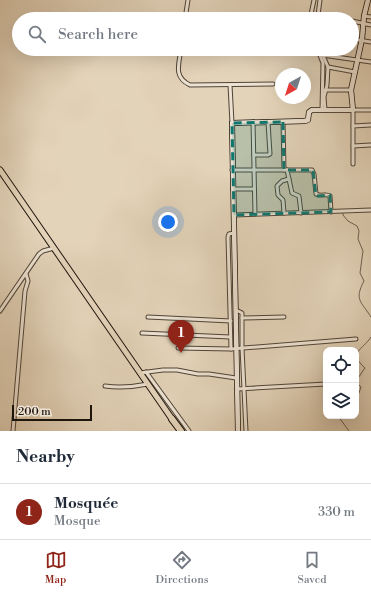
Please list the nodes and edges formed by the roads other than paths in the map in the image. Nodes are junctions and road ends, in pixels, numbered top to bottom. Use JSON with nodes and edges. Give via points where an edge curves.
{"nodes":[{"id":1,"x":188,"y":0,"type":"edge"},
{"id":2,"x":314,"y":0,"type":"edge"},
{"id":3,"x":320,"y":0,"type":"edge"},
{"id":4,"x":368,"y":0,"type":"edge"},
{"id":5,"x":186,"y":12,"type":"edge"},
{"id":6,"x":311,"y":12,"type":"edge"},
{"id":7,"x":318,"y":12,"type":"edge"},
{"id":8,"x":364,"y":16,"type":"junction"},
{"id":9,"x":371,"y":16,"type":"edge"},
{"id":10,"x":359,"y":23,"type":"edge"},
{"id":11,"x":364,"y":24,"type":"junction"},
{"id":12,"x":371,"y":25,"type":"edge"},
{"id":13,"x":361,"y":40,"type":"junction"},
{"id":14,"x":371,"y":42,"type":"edge"},
{"id":15,"x":359,"y":50,"type":"edge"},
{"id":16,"x":180,"y":56,"type":"edge"},
{"id":17,"x":321,"y":56,"type":"edge"},
{"id":18,"x":322,"y":56,"type":"edge"},
{"id":19,"x":329,"y":56,"type":"edge"},
{"id":20,"x":358,"y":56,"type":"edge"},
{"id":21,"x":357,"y":60,"type":"junction"},
{"id":22,"x":371,"y":62,"type":"edge"},
{"id":23,"x":328,"y":67,"type":"junction"},
{"id":24,"x":355,"y":72,"type":"junction"},
{"id":25,"x":230,"y":84,"type":"junction"},
{"id":26,"x":273,"y":84,"type":"dead end"},
{"id":27,"x":325,"y":90,"type":"junction"},
{"id":28,"x":351,"y":90,"type":"junction"},
{"id":29,"x":323,"y":110,"type":"junction"},
{"id":30,"x":353,"y":110,"type":"junction"},
{"id":31,"x":371,"y":110,"type":"edge"},
{"id":32,"x":253,"y":122,"type":"junction"},
{"id":33,"x":268,"y":122,"type":"junction"},
{"id":34,"x":283,"y":122,"type":"junction"},
{"id":35,"x":232,"y":123,"type":"junction"},
{"id":36,"x":371,"y":125,"type":"edge"},
{"id":37,"x":353,"y":126,"type":"junction"},
{"id":38,"x":371,"y":145,"type":"edge"},
{"id":39,"x":353,"y":146,"type":"junction"},
{"id":40,"x":254,"y":155,"type":"junction"},
{"id":41,"x":354,"y":164,"type":"dead end"},
{"id":42,"x":0,"y":170,"type":"edge"},
{"id":43,"x":232,"y":170,"type":"junction"},
{"id":44,"x":254,"y":170,"type":"junction"},
{"id":45,"x":286,"y":170,"type":"junction"},
{"id":46,"x":289,"y":179,"type":"junction"},
{"id":47,"x":233,"y":189,"type":"junction"},
{"id":48,"x":254,"y":189,"type":"junction"},
{"id":49,"x":371,"y":210,"type":"edge"},
{"id":50,"x":331,"y":212,"type":"junction"},
{"id":51,"x":284,"y":213,"type":"junction"},
{"id":52,"x":301,"y":213,"type":"junction"},
{"id":53,"x":255,"y":214,"type":"junction"},
{"id":54,"x":234,"y":215,"type":"junction"},
{"id":55,"x":234,"y":233,"type":"junction"},
{"id":56,"x":54,"y":248,"type":"junction"},
{"id":57,"x":26,"y":274,"type":"junction"},
{"id":58,"x":236,"y":310,"type":"junction"},
{"id":59,"x":0,"y":311,"type":"edge"},
{"id":60,"x":148,"y":317,"type":"dead end"},
{"id":61,"x":284,"y":317,"type":"dead end"},
{"id":62,"x":242,"y":318,"type":"junction"},
{"id":63,"x":231,"y":321,"type":"junction"},
{"id":64,"x":142,"y":333,"type":"dead end"},
{"id":65,"x":230,"y":337,"type":"junction"},
{"id":66,"x":356,"y":339,"type":"dead end"},
{"id":67,"x":178,"y":348,"type":"dead end"},
{"id":68,"x":239,"y":348,"type":"junction"},
{"id":69,"x":231,"y":349,"type":"junction"},
{"id":70,"x":143,"y":372,"type":"junction"},
{"id":71,"x":236,"y":378,"type":"junction"},
{"id":72,"x":148,"y":384,"type":"junction"},
{"id":73,"x":323,"y":384,"type":"edge"},
{"id":74,"x":105,"y":386,"type":"dead end"},
{"id":75,"x":237,"y":390,"type":"junction"},
{"id":76,"x":244,"y":390,"type":"junction"},
{"id":77,"x":172,"y":420,"type":"joint"},
{"id":78,"x":13,"y":431,"type":"edge"},
{"id":79,"x":180,"y":431,"type":"edge"},
{"id":80,"x":189,"y":431,"type":"edge"},
{"id":81,"x":238,"y":431,"type":"edge"},
{"id":82,"x":246,"y":431,"type":"edge"}],
"edges":[{"from":1,"to":5,"type":"street"},
{"from":2,"to":6,"type":"street"},
{"from":3,"to":7,"type":"street"},
{"from":4,"to":8,"type":"street"},
{"from":8,"to":9,"type":"street"},
{"from":8,"to":11,"type":"street"},
{"from":10,"to":11,"type":"street"},
{"from":11,"to":12,"type":"street"},
{"from":11,"to":13,"type":"street"},
{"from":13,"to":14,"type":"street"},
{"from":13,"to":15,"type":"street"},
{"from":16,"to":25,"type":"street","via":[[178,68],[185,83]]},
{"from":17,"to":29,"type":"street"},
{"from":18,"to":23,"type":"street"},
{"from":19,"to":21,"type":"street"},
{"from":20,"to":21,"type":"street"},
{"from":21,"to":22,"type":"street"},
{"from":21,"to":24,"type":"street"},
{"from":23,"to":24,"type":"street"},
{"from":23,"to":27,"type":"street"},
{"from":24,"to":28,"type":"street"},
{"from":25,"to":26,"type":"street"},
{"from":25,"to":35,"type":"street"},
{"from":27,"to":28,"type":"street"},
{"from":27,"to":29,"type":"street"},
{"from":28,"to":30,"type":"street"},
{"from":29,"to":30,"type":"street"},
{"from":29,"to":34,"type":"street","via":[[311,111],[308,113],[308,120],[305,121]]},
{"from":30,"to":31,"type":"street"},
{"from":30,"to":37,"type":"street"},
{"from":32,"to":33,"type":"street"},
{"from":32,"to":35,"type":"street"},
{"from":32,"to":40,"type":"street"},
{"from":33,"to":34,"type":"street"},
{"from":33,"to":40,"type":"street","via":[[270,154]]},
{"from":34,"to":45,"type":"street"},
{"from":35,"to":43,"type":"street"},
{"from":36,"to":37,"type":"street"},
{"from":37,"to":39,"type":"street"},
{"from":38,"to":39,"type":"street"},
{"from":39,"to":41,"type":"street"},
{"from":40,"to":44,"type":"street"},
{"from":42,"to":56,"type":"main road"},
{"from":43,"to":44,"type":"street"},
{"from":43,"to":47,"type":"street"},
{"from":44,"to":45,"type":"street"},
{"from":44,"to":48,"type":"street"},
{"from":45,"to":46,"type":"street"},
{"from":45,"to":50,"type":"street","via":[[313,170],[316,194],[330,196]]},
{"from":46,"to":51,"type":"street","via":[[277,186],[278,195],[283,200]]},
{"from":46,"to":52,"type":"street","via":[[292,193],[299,196]]},
{"from":47,"to":48,"type":"street"},
{"from":47,"to":54,"type":"street"},
{"from":48,"to":53,"type":"street"},
{"from":49,"to":50,"type":"street"},
{"from":50,"to":52,"type":"street"},
{"from":51,"to":52,"type":"street"},
{"from":51,"to":53,"type":"street"},
{"from":53,"to":54,"type":"street"},
{"from":54,"to":55,"type":"street"},
{"from":55,"to":58,"type":"street"},
{"from":55,"to":63,"type":"street","via":[[228,237]]},
{"from":56,"to":57,"type":"street","via":[[41,252]]},
{"from":56,"to":70,"type":"main road"},
{"from":57,"to":59,"type":"street"},
{"from":57,"to":78,"type":"street","via":[[28,281]]},
{"from":58,"to":62,"type":"street","via":[[242,312]]},
{"from":58,"to":68,"type":"street"},
{"from":60,"to":63,"type":"street"},
{"from":61,"to":62,"type":"street"},
{"from":62,"to":68,"type":"street"},
{"from":63,"to":65,"type":"street"},
{"from":64,"to":65,"type":"street"},
{"from":65,"to":69,"type":"street"},
{"from":66,"to":68,"type":"street"},
{"from":67,"to":69,"type":"street"},
{"from":68,"to":69,"type":"street"},
{"from":68,"to":71,"type":"street"},
{"from":68,"to":76,"type":"street"},
{"from":70,"to":71,"type":"street","via":[[177,370]]},
{"from":70,"to":72,"type":"main road"},
{"from":70,"to":80,"type":"street"},
{"from":71,"to":75,"type":"street"},
{"from":72,"to":74,"type":"street","via":[[128,387]]},
{"from":72,"to":77,"type":"main road"},
{"from":73,"to":76,"type":"street"},
{"from":75,"to":76,"type":"street"},
{"from":75,"to":81,"type":"street"},
{"from":76,"to":82,"type":"street"},
{"from":77,"to":79,"type":"highway"}]}
